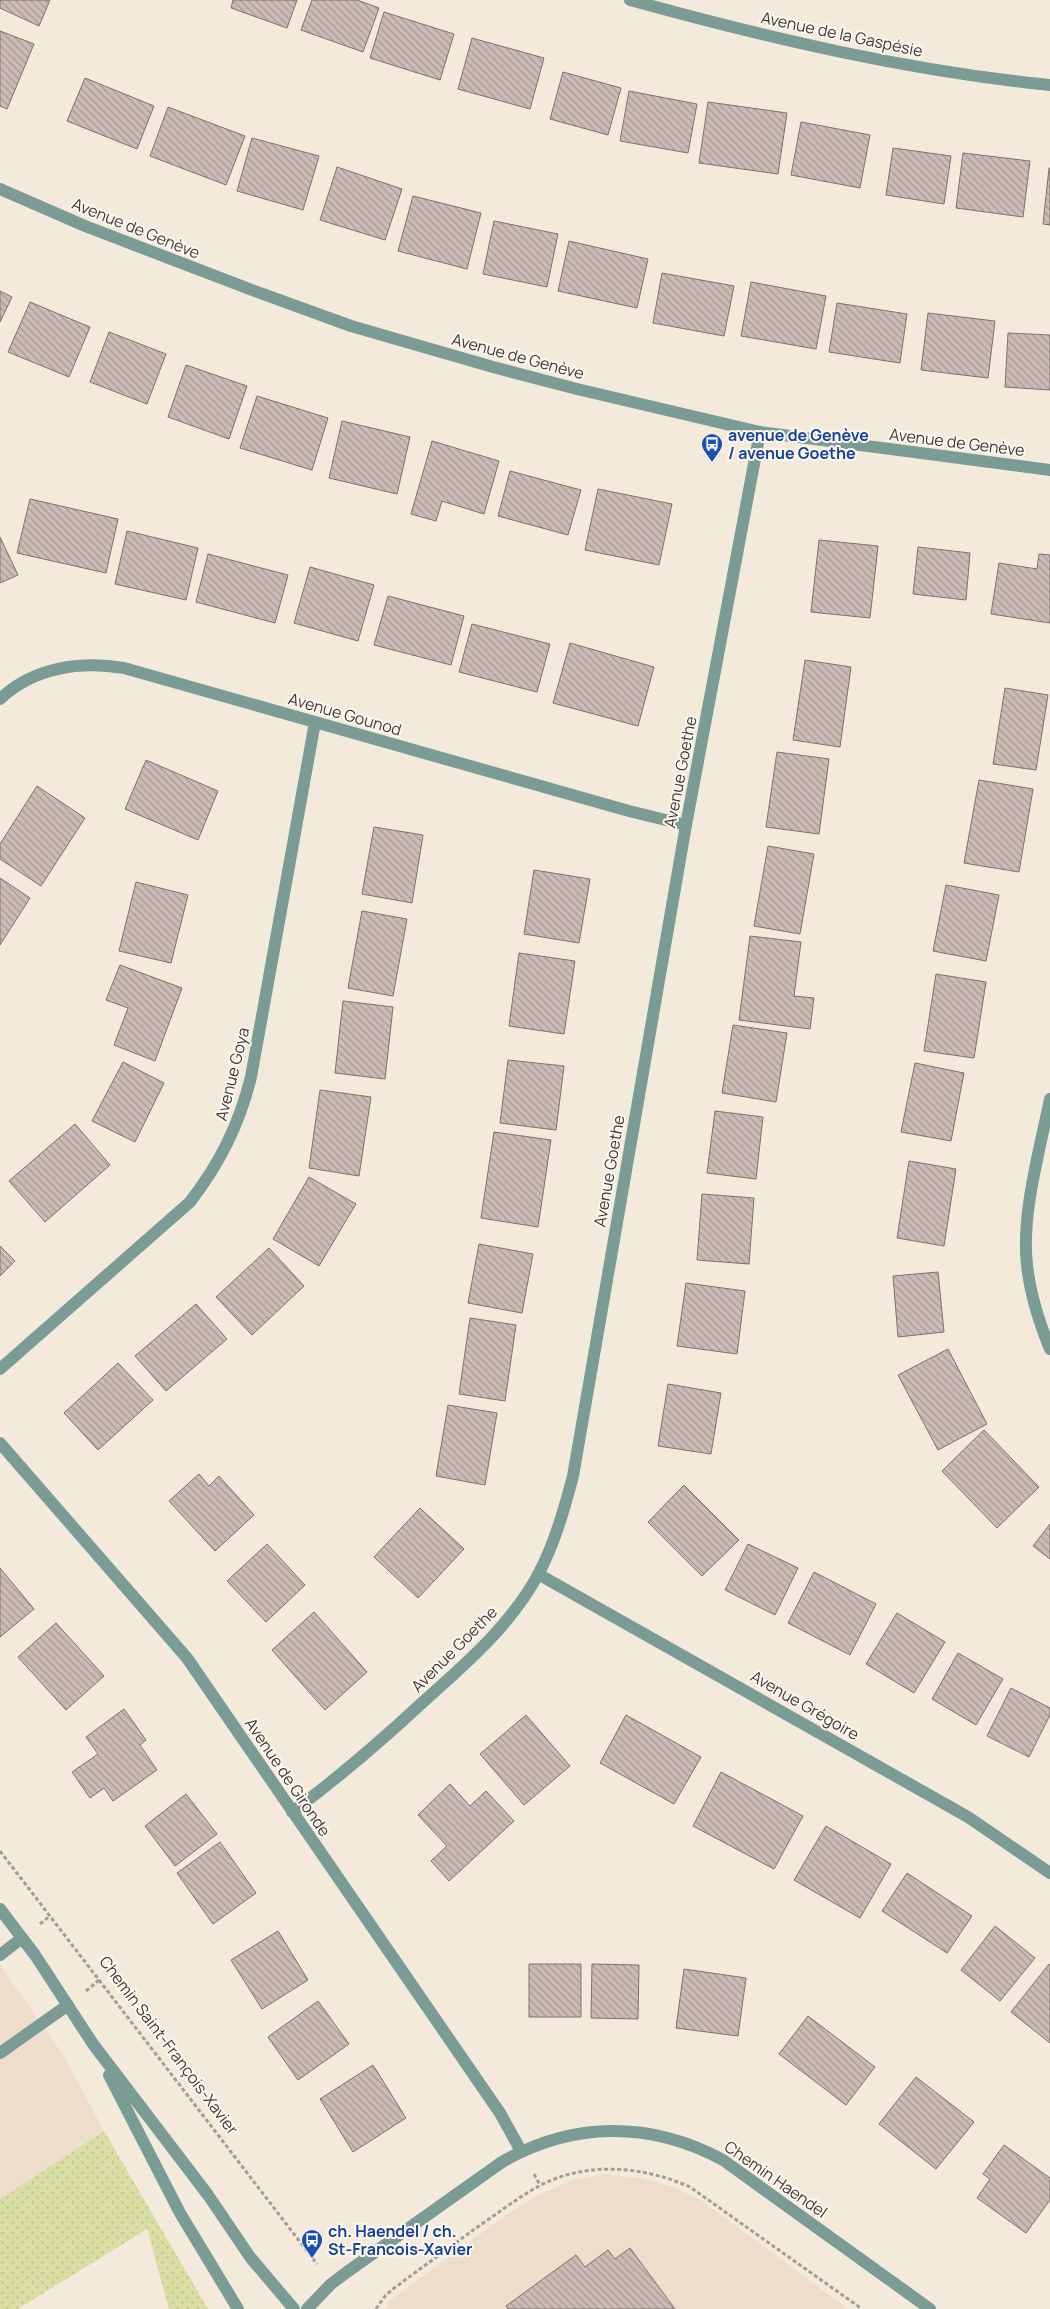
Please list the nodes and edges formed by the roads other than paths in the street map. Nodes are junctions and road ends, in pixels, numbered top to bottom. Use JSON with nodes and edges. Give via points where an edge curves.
{"nodes":[{"id":1,"x":630,"y":0,"type":"edge"},
{"id":2,"x":1050,"y":85,"type":"edge"},
{"id":3,"x":0,"y":189,"type":"edge"},
{"id":4,"x":760,"y":432,"type":"junction"},
{"id":5,"x":1050,"y":470,"type":"edge"},
{"id":6,"x":0,"y":699,"type":"edge"},
{"id":7,"x":316,"y":722,"type":"junction"},
{"id":8,"x":686,"y":825,"type":"junction"},
{"id":9,"x":1050,"y":1099,"type":"edge"},
{"id":10,"x":1050,"y":1349,"type":"edge"},
{"id":11,"x":0,"y":1369,"type":"edge"},
{"id":12,"x":0,"y":1443,"type":"edge"},
{"id":13,"x":538,"y":1574,"type":"junction"},
{"id":14,"x":292,"y":1812,"type":"junction"},
{"id":15,"x":1050,"y":1873,"type":"edge"},
{"id":16,"x":0,"y":1909,"type":"edge"},
{"id":17,"x":22,"y":1938,"type":"junction"},
{"id":18,"x":0,"y":1955,"type":"edge"},
{"id":19,"x":68,"y":2005,"type":"junction"},
{"id":20,"x":93,"y":2044,"type":"junction"},
{"id":21,"x":0,"y":2053,"type":"edge"},
{"id":22,"x":521,"y":2151,"type":"junction"},
{"id":23,"x":238,"y":2309,"type":"edge"},
{"id":24,"x":294,"y":2309,"type":"edge"},
{"id":25,"x":307,"y":2309,"type":"edge"},
{"id":26,"x":930,"y":2309,"type":"edge"}],
"edges":[{"from":1,"to":2,"type":"street","name":"Avenue de la Gaspésie","via":[[848,53],[1008,81]]},
{"from":3,"to":4,"type":"street","name":"Avenue de Genève","via":[[146,250],[351,326],[576,389]]},
{"from":4,"to":5,"type":"street","name":"Avenue de Genève"},
{"from":4,"to":8,"type":"street","name":"Avenue Goethe"},
{"from":6,"to":7,"type":"street","name":"Avenue Gounod","via":[[24,682],[50,670],[98,664],[124,668]]},
{"from":7,"to":8,"type":"street","name":"Avenue Gounod"},
{"from":7,"to":11,"type":"street","name":"Avenue Goya","via":[[251,1077],[244,1107],[231,1138],[190,1202]]},
{"from":8,"to":13,"type":"street","name":"Avenue Goethe","via":[[572,1476],[555,1540]]},
{"from":9,"to":10,"type":"street","via":[[1027,1222],[1026,1263],[1031,1294]]},
{"from":12,"to":14,"type":"street","name":"Avenue de Gironde","via":[[187,1658]]},
{"from":13,"to":14,"type":"street","name":"Avenue Goethe","via":[[505,1624],[484,1648],[332,1783]]},
{"from":13,"to":15,"type":"street","name":"Avenue Grégoire","via":[[968,1817]]},
{"from":14,"to":22,"type":"street","name":"Avenue de Gironde","via":[[500,2113]]},
{"from":16,"to":17,"type":"street"},
{"from":17,"to":18,"type":"street"},
{"from":17,"to":19,"type":"street"},
{"from":19,"to":20,"type":"street"},
{"from":19,"to":21,"type":"street"},
{"from":20,"to":23,"type":"street","via":[[180,2213]]},
{"from":20,"to":24,"type":"street","via":[[208,2195],[250,2257]]},
{"from":22,"to":25,"type":"street","name":"Chemin Haendel","via":[[480,2176],[347,2272]]},
{"from":22,"to":26,"type":"street","name":"Chemin Haendel","via":[[553,2140],[615,2131],[654,2134],[690,2144],[740,2170]]}]}
